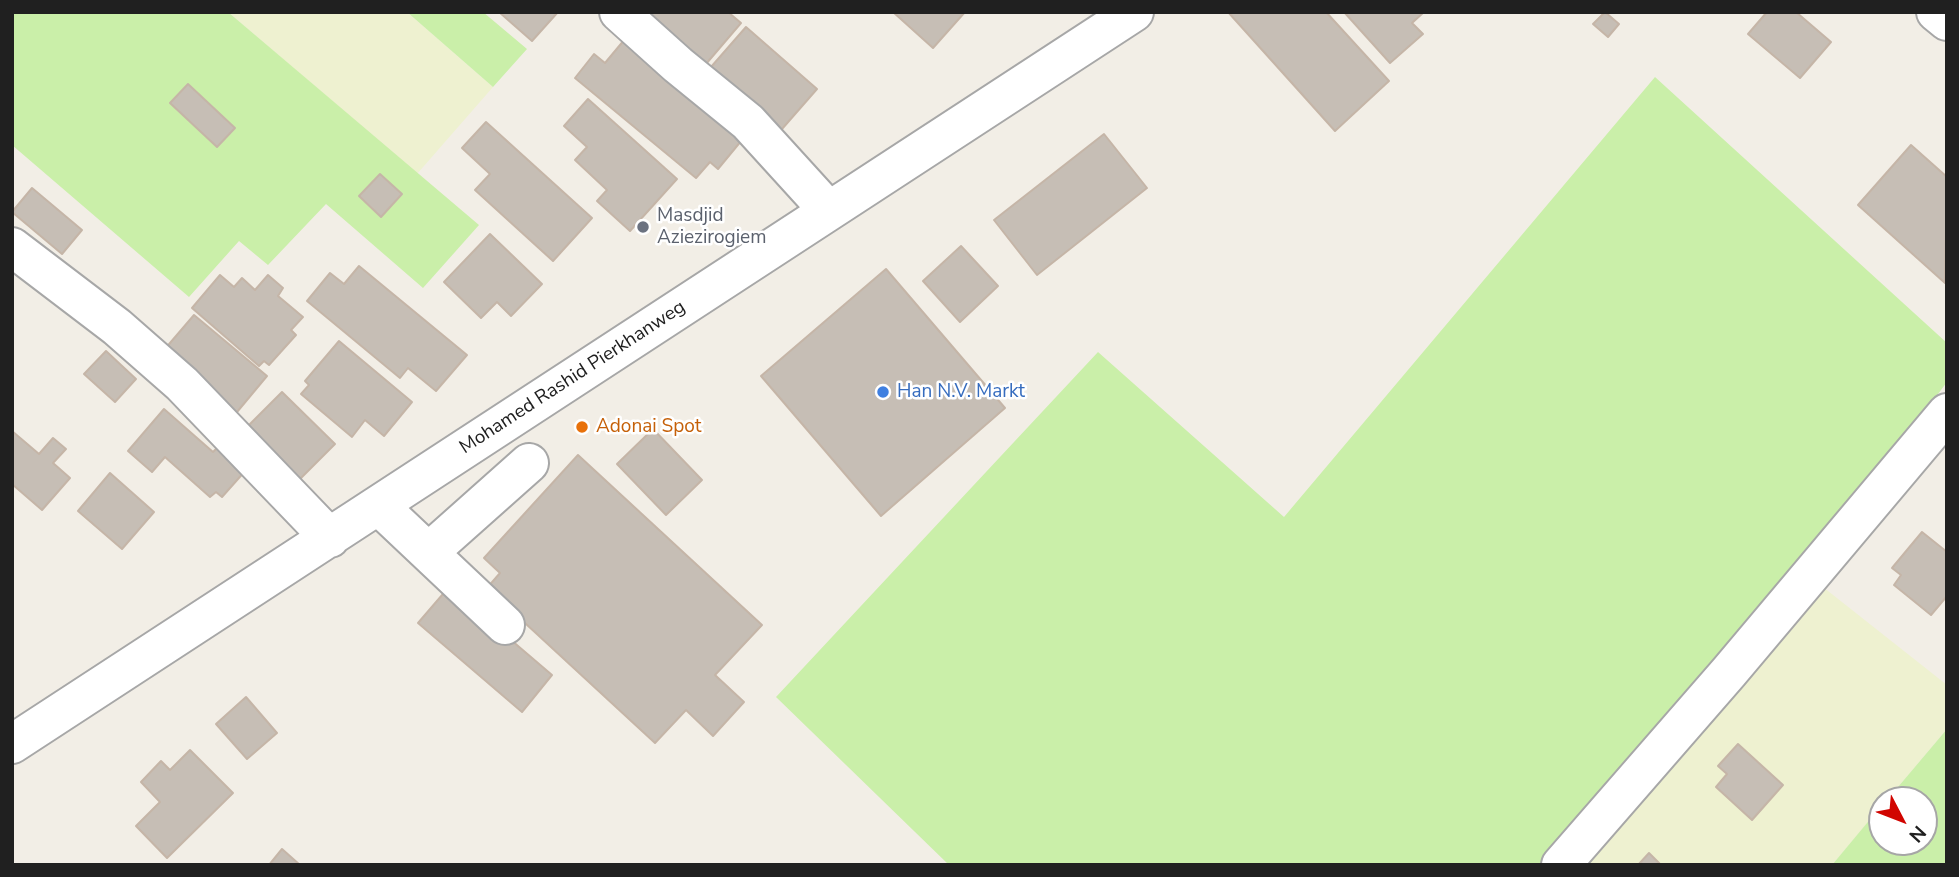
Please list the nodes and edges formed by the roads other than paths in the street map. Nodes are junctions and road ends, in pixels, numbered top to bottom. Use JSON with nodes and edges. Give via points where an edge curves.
{"nodes":[{"id":1,"x":619,"y":12,"type":"edge"},
{"id":2,"x":1134,"y":12,"type":"edge"},
{"id":3,"x":1936,"y":12,"type":"edge"},
{"id":4,"x":1947,"y":21,"type":"edge"},
{"id":5,"x":829,"y":211,"type":"junction"},
{"id":6,"x":12,"y":247,"type":"edge"},
{"id":7,"x":1947,"y":413,"type":"edge"},
{"id":8,"x":529,"y":463,"type":"dead end"},
{"id":9,"x":379,"y":506,"type":"junction"},
{"id":10,"x":330,"y":538,"type":"junction"},
{"id":11,"x":429,"y":552,"type":"junction"},
{"id":12,"x":505,"y":625,"type":"dead end"},
{"id":13,"x":12,"y":744,"type":"edge"},
{"id":14,"x":1561,"y":865,"type":"edge"}],
"edges":[{"from":1,"to":5,"type":"street","via":[[748,122]]},
{"from":2,"to":5,"type":"street","name":"Mohamed Rashid Pierkhanweg"},
{"from":3,"to":4,"type":"street"},
{"from":5,"to":9,"type":"street","name":"Mohamed Rashid Pierkhanweg"},
{"from":6,"to":10,"type":"street","via":[[117,327],[182,384]]},
{"from":7,"to":14,"type":"street"},
{"from":8,"to":11,"type":"street"},
{"from":9,"to":10,"type":"street","name":"Mohamed Rashid Pierkhanweg"},
{"from":9,"to":11,"type":"street"},
{"from":10,"to":13,"type":"street","name":"Mohamed Rashid Pierkhanweg"},
{"from":11,"to":12,"type":"street"}]}
